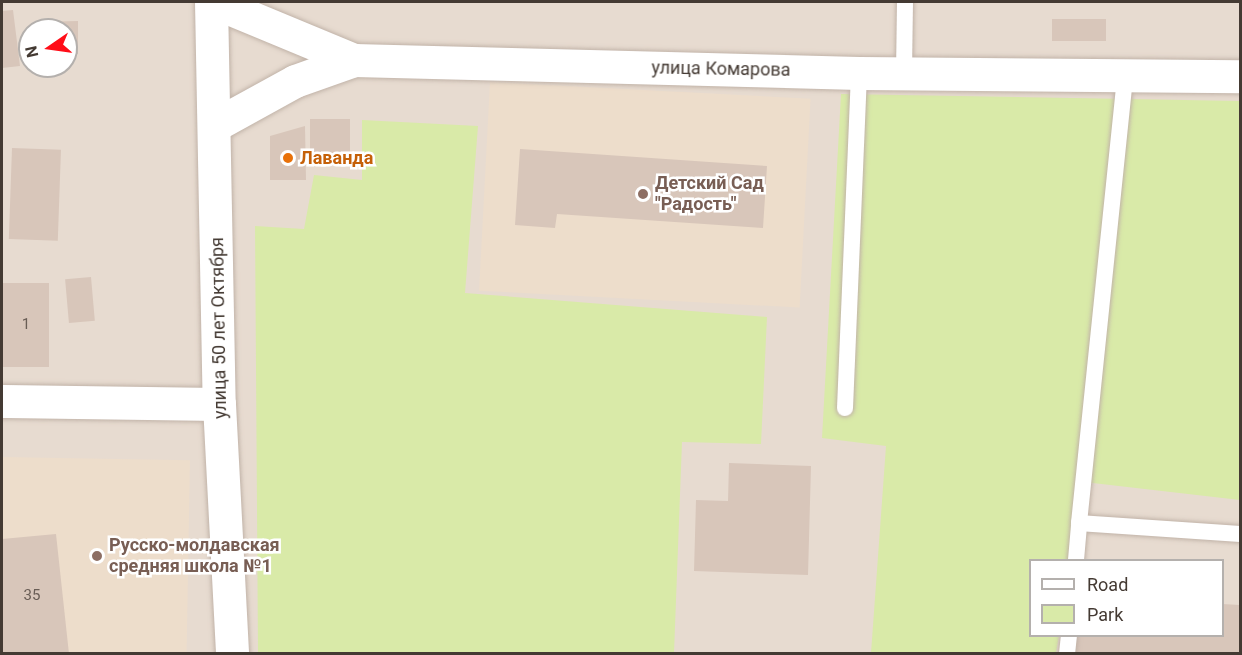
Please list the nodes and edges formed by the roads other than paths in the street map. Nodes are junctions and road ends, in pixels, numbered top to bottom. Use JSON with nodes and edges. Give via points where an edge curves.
{"nodes":[{"id":1,"x":213,"y":2,"type":"edge"},
{"id":2,"x":905,"y":2,"type":"edge"},
{"id":3,"x":354,"y":60,"type":"junction"},
{"id":4,"x":859,"y":73,"type":"junction"},
{"id":5,"x":904,"y":74,"type":"junction"},
{"id":6,"x":1125,"y":75,"type":"junction"},
{"id":7,"x":1240,"y":76,"type":"edge"},
{"id":8,"x":215,"y":125,"type":"junction"},
{"id":9,"x":2,"y":401,"type":"edge"},
{"id":10,"x":219,"y":404,"type":"junction"},
{"id":11,"x":845,"y":408,"type":"dead end"},
{"id":12,"x":1079,"y":523,"type":"junction"},
{"id":13,"x":1240,"y":534,"type":"edge"},
{"id":14,"x":1076,"y":559,"type":"edge"},
{"id":15,"x":1069,"y":637,"type":"edge"},
{"id":16,"x":232,"y":654,"type":"edge"},
{"id":17,"x":1067,"y":654,"type":"edge"}],
"edges":[{"from":1,"to":3,"type":"street","name":"улица Комарова"},
{"from":1,"to":8,"type":"street","name":"улица 50 лет Октября"},
{"from":2,"to":5,"type":"lane"},
{"from":3,"to":4,"type":"street","name":"улица Комарова"},
{"from":3,"to":8,"type":"street","via":[[295,81]]},
{"from":4,"to":5,"type":"street","name":"улица Комарова"},
{"from":4,"to":11,"type":"lane"},
{"from":5,"to":6,"type":"street","name":"улица Комарова"},
{"from":6,"to":7,"type":"street","name":"улица Комарова"},
{"from":6,"to":12,"type":"lane"},
{"from":8,"to":10,"type":"street","name":"улица 50 лет Октября"},
{"from":9,"to":10,"type":"street"},
{"from":10,"to":16,"type":"street","name":"улица 50 лет Октября"},
{"from":12,"to":13,"type":"lane"},
{"from":12,"to":14,"type":"lane"},
{"from":15,"to":17,"type":"lane"}]}
